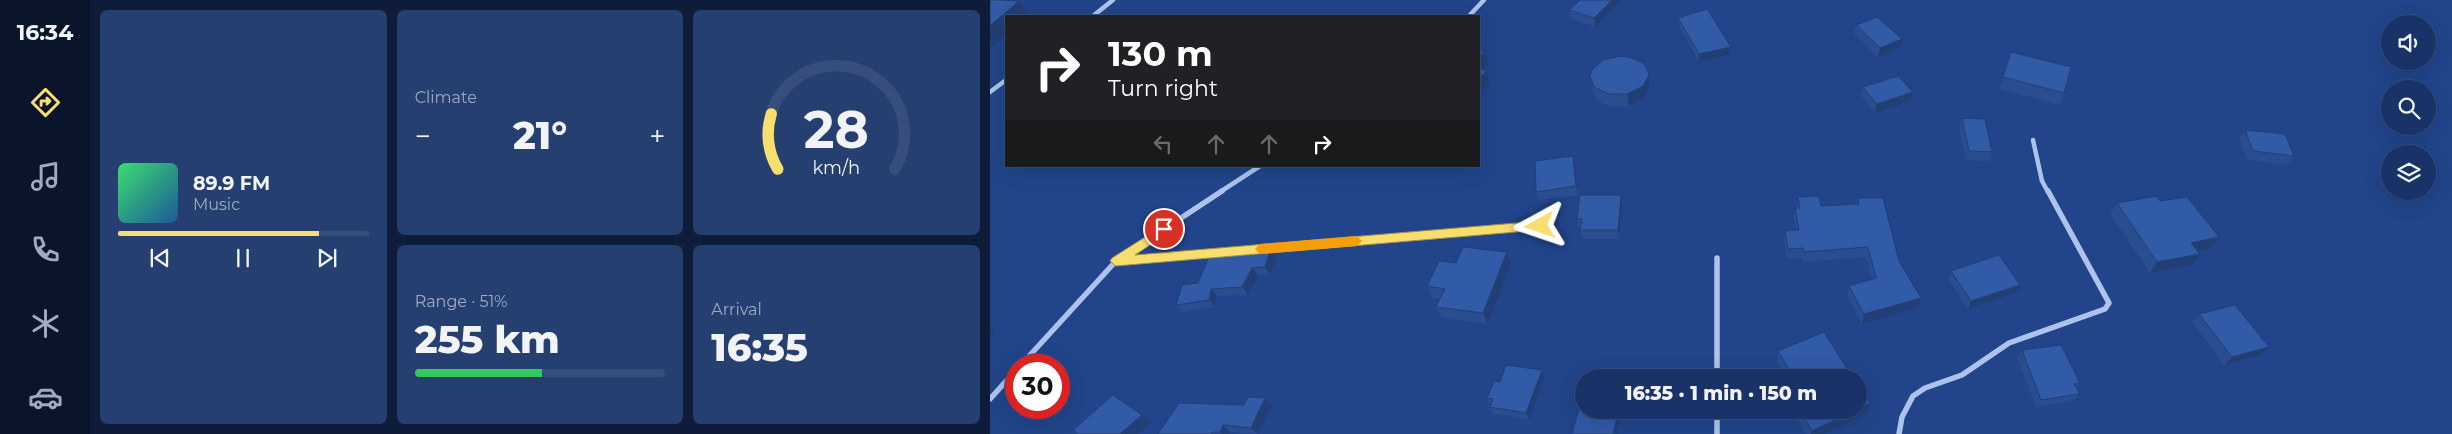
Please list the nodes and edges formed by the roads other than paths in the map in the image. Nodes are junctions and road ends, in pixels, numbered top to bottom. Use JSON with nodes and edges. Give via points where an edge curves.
{"nodes":[{"id":1,"x":1113,"y":0,"type":"edge"},
{"id":2,"x":1484,"y":0,"type":"edge"},
{"id":3,"x":1094,"y":15,"type":"edge"},
{"id":4,"x":1469,"y":15,"type":"edge"},
{"id":5,"x":1005,"y":81,"type":"edge"},
{"id":6,"x":990,"y":92,"type":"edge"},
{"id":7,"x":2033,"y":140,"type":"dead end"},
{"id":8,"x":1258,"y":167,"type":"edge"},
{"id":9,"x":1540,"y":226,"type":"dead end"},
{"id":10,"x":1254,"y":250,"type":"edge"},
{"id":11,"x":1225,"y":252,"type":"edge"},
{"id":12,"x":1717,"y":258,"type":"dead end"},
{"id":13,"x":1116,"y":261,"type":"junction"},
{"id":14,"x":1031,"y":354,"type":"edge"},
{"id":15,"x":1717,"y":369,"type":"edge"},
{"id":16,"x":1005,"y":382,"type":"edge"},
{"id":17,"x":990,"y":399,"type":"edge"},
{"id":18,"x":1717,"y":419,"type":"edge"},
{"id":19,"x":1716,"y":434,"type":"edge"},
{"id":20,"x":1899,"y":434,"type":"edge"}],
"edges":[{"from":1,"to":3,"type":"street"},
{"from":2,"to":4,"type":"street"},
{"from":5,"to":6,"type":"street"},
{"from":7,"to":20,"type":"street","via":[[2042,181],[2109,303],[2105,309],[2009,343],[1962,376],[1925,388],[1913,396],[1902,416]]},
{"from":8,"to":13,"type":"street"},
{"from":9,"to":10,"type":"street"},
{"from":11,"to":13,"type":"street"},
{"from":12,"to":15,"type":"street"},
{"from":13,"to":14,"type":"street"},
{"from":16,"to":17,"type":"street"},
{"from":18,"to":19,"type":"street"}]}
